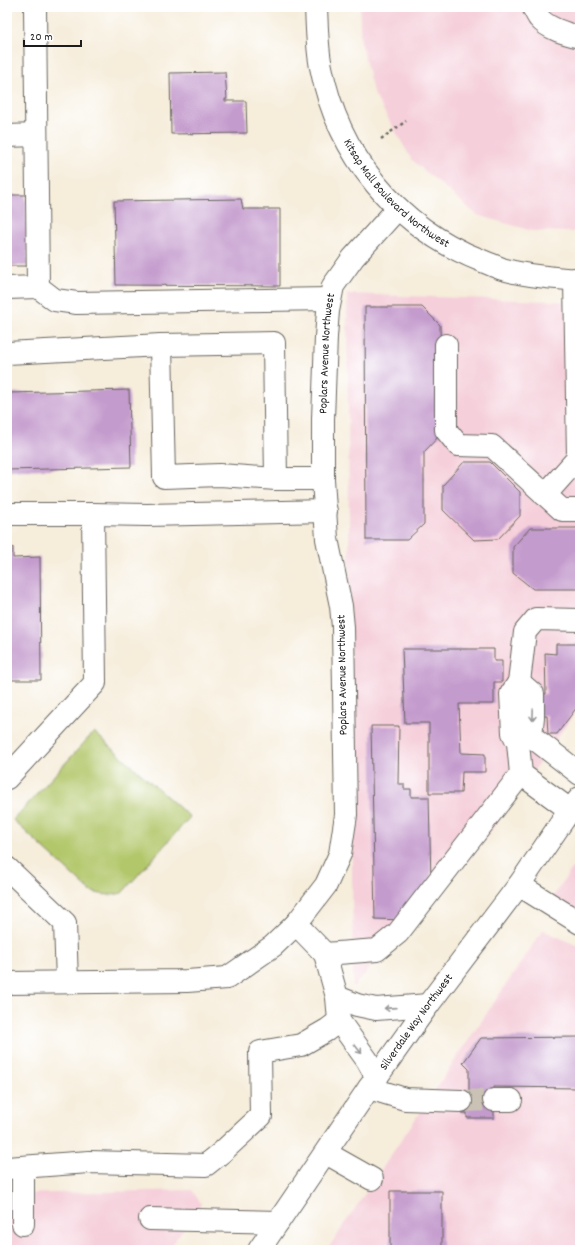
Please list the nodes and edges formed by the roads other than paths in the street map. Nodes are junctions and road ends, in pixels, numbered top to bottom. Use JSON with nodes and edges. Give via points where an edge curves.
{"nodes":[{"id":1,"x":35,"y":7,"type":"edge"},
{"id":2,"x":316,"y":7,"type":"edge"},
{"id":3,"x":533,"y":7,"type":"edge"},
{"id":4,"x":580,"y":37,"type":"edge"},
{"id":5,"x":36,"y":135,"type":"junction"},
{"id":6,"x":7,"y":136,"type":"edge"},
{"id":7,"x":398,"y":208,"type":"junction"},
{"id":8,"x":578,"y":280,"type":"edge"},
{"id":9,"x":38,"y":287,"type":"junction"},
{"id":10,"x":7,"y":288,"type":"edge"},
{"id":11,"x":330,"y":299,"type":"junction"},
{"id":12,"x":446,"y":345,"type":"dead end"},
{"id":13,"x":161,"y":346,"type":"junction"},
{"id":14,"x":7,"y":353,"type":"edge"},
{"id":15,"x":276,"y":479,"type":"junction"},
{"id":16,"x":323,"y":479,"type":"junction"},
{"id":17,"x":545,"y":494,"type":"junction"},
{"id":18,"x":580,"y":510,"type":"edge"},
{"id":19,"x":326,"y":511,"type":"junction"},
{"id":20,"x":7,"y":514,"type":"edge"},
{"id":21,"x":93,"y":514,"type":"junction"},
{"id":22,"x":580,"y":620,"type":"edge"},
{"id":23,"x":519,"y":682,"type":"junction"},
{"id":24,"x":521,"y":774,"type":"junction"},
{"id":25,"x":580,"y":774,"type":"edge"},
{"id":26,"x":7,"y":778,"type":"edge"},
{"id":27,"x":575,"y":804,"type":"edge"},
{"id":28,"x":7,"y":868,"type":"edge"},
{"id":29,"x":518,"y":885,"type":"junction"},
{"id":30,"x":580,"y":923,"type":"edge"},
{"id":31,"x":296,"y":924,"type":"junction"},
{"id":32,"x":325,"y":954,"type":"junction"},
{"id":33,"x":67,"y":982,"type":"junction"},
{"id":34,"x":7,"y":983,"type":"edge"},
{"id":35,"x":337,"y":997,"type":"junction"},
{"id":36,"x":428,"y":1005,"type":"junction"},
{"id":37,"x":339,"y":1021,"type":"junction"},
{"id":38,"x":373,"y":1083,"type":"junction"},
{"id":39,"x":461,"y":1100,"type":"tunnel mouth"},
{"id":40,"x":326,"y":1152,"type":"junction"},
{"id":41,"x":15,"y":1168,"type":"edge"},
{"id":42,"x":372,"y":1179,"type":"dead end"},
{"id":43,"x":17,"y":1210,"type":"edge"},
{"id":44,"x":150,"y":1219,"type":"dead end"},
{"id":45,"x":278,"y":1222,"type":"junction"},
{"id":46,"x":259,"y":1250,"type":"edge"}],
"edges":[{"from":1,"to":5,"type":"street"},
{"from":2,"to":7,"type":"street","name":"Kitsap Mall Boulevard Northwest","via":[[320,65],[334,114],[351,149],[378,187]]},
{"from":3,"to":4,"type":"street","via":[[539,19],[552,28]]},
{"from":5,"to":6,"type":"street"},
{"from":5,"to":9,"type":"street"},
{"from":7,"to":8,"type":"street","name":"Kitsap Mall Boulevard Northwest","via":[[440,241],[472,257],[501,268],[540,277]]},
{"from":7,"to":11,"type":"street","name":"Poplars Avenue Northwest","via":[[353,258],[333,286]]},
{"from":8,"to":17,"type":"street","via":[[578,458]]},
{"from":9,"to":10,"type":"street"},
{"from":9,"to":11,"type":"street","via":[[55,300],[77,303]]},
{"from":11,"to":16,"type":"street","name":"Poplars Avenue Northwest","via":[[326,336]]},
{"from":12,"to":17,"type":"street","via":[[446,430],[458,445],[492,446]]},
{"from":13,"to":14,"type":"street"},
{"from":13,"to":15,"type":"street","via":[[164,477],[220,475]]},
{"from":13,"to":15,"type":"street","via":[[274,343]]},
{"from":15,"to":16,"type":"street"},
{"from":16,"to":19,"type":"street","name":"Poplars Avenue Northwest"},
{"from":17,"to":18,"type":"street","via":[[562,510]]},
{"from":19,"to":21,"type":"street"},
{"from":19,"to":31,"type":"street","name":"Poplars Avenue Northwest","via":[[327,539],[343,627],[346,815],[340,854],[326,885]]},
{"from":20,"to":21,"type":"street"},
{"from":21,"to":26,"type":"street","via":[[95,683]]},
{"from":22,"to":23,"type":"street","via":[[536,619],[525,632]]},
{"from":23,"to":24,"type":"street","via":[[511,694],[513,733],[518,743]]},
{"from":23,"to":25,"type":"street","one_way":true,"via":[[533,694],[531,736]]},
{"from":24,"to":27,"type":"street"},
{"from":24,"to":32,"type":"street","via":[[398,933],[377,950]]},
{"from":27,"to":29,"type":"street","name":"Silverdale Way Northwest"},
{"from":28,"to":33,"type":"street","via":[[65,923]]},
{"from":29,"to":30,"type":"street"},
{"from":29,"to":36,"type":"street","name":"Silverdale Way Northwest"},
{"from":31,"to":32,"type":"street"},
{"from":31,"to":33,"type":"street","name":"Poplars Avenue Northwest","via":[[273,946],[227,978]]},
{"from":32,"to":35,"type":"street"},
{"from":33,"to":34,"type":"street","name":"Poplars Avenue Northwest"},
{"from":36,"to":35,"type":"street","one_way":true,"via":[[376,1009]]},
{"from":35,"to":37,"type":"street"},
{"from":36,"to":38,"type":"street","name":"Silverdale Way Northwest"},
{"from":37,"to":38,"type":"street","one_way":true,"via":[[366,1060]]},
{"from":37,"to":41,"type":"street","via":[[301,1045],[260,1052],[261,1116],[206,1165],[89,1162]]},
{"from":38,"to":39,"type":"street","via":[[405,1099]]},
{"from":38,"to":40,"type":"street","name":"Silverdale Way Northwest"},
{"from":40,"to":42,"type":"street"},
{"from":40,"to":45,"type":"street","name":"Silverdale Way Northwest"},
{"from":41,"to":43,"type":"street"},
{"from":44,"to":45,"type":"street"},
{"from":45,"to":46,"type":"street","name":"Silverdale Way Northwest"}]}
